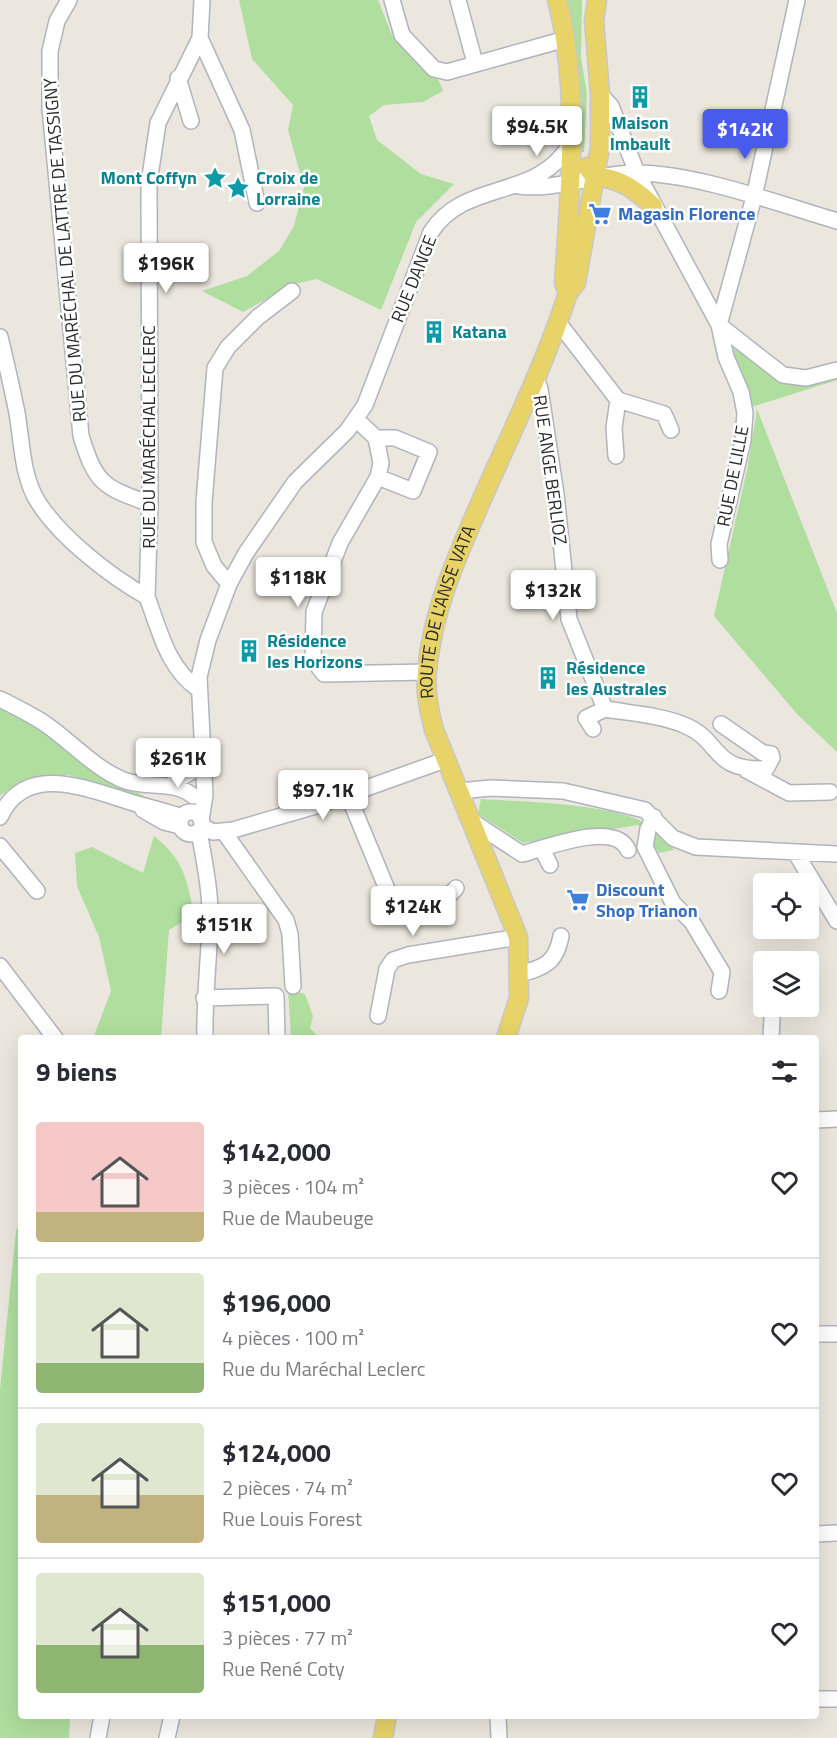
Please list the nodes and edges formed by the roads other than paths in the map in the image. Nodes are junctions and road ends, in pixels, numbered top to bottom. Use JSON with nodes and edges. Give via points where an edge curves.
{"nodes":[{"id":1,"x":69,"y":0,"type":"edge"},
{"id":2,"x":202,"y":0,"type":"edge"},
{"id":3,"x":392,"y":0,"type":"edge"},
{"id":4,"x":458,"y":0,"type":"edge"},
{"id":5,"x":557,"y":0,"type":"edge"},
{"id":6,"x":597,"y":0,"type":"edge"},
{"id":7,"x":797,"y":0,"type":"edge"},
{"id":8,"x":201,"y":38,"type":"junction"},
{"id":9,"x":566,"y":39,"type":"junction"},
{"id":10,"x":475,"y":63,"type":"junction"},
{"id":11,"x":597,"y":70,"type":"junction"},
{"id":12,"x":567,"y":71,"type":"junction"},
{"id":13,"x":178,"y":78,"type":"junction"},
{"id":14,"x":600,"y":94,"type":"junction"},
{"id":15,"x":191,"y":121,"type":"dead end"},
{"id":16,"x":571,"y":143,"type":"junction"},
{"id":17,"x":589,"y":169,"type":"junction"},
{"id":18,"x":637,"y":173,"type":"junction"},
{"id":19,"x":673,"y":176,"type":"junction"},
{"id":20,"x":570,"y":181,"type":"junction"},
{"id":21,"x":519,"y":186,"type":"junction"},
{"id":22,"x":754,"y":197,"type":"junction"},
{"id":23,"x":257,"y":203,"type":"dead end"},
{"id":24,"x":653,"y":206,"type":"junction"},
{"id":25,"x":586,"y":210,"type":"junction"},
{"id":26,"x":837,"y":221,"type":"edge"},
{"id":27,"x":292,"y":291,"type":"dead end"},
{"id":28,"x":568,"y":293,"type":"junction"},
{"id":29,"x":558,"y":322,"type":"junction"},
{"id":30,"x":719,"y":325,"type":"junction"},
{"id":31,"x":0,"y":337,"type":"edge"},
{"id":32,"x":837,"y":370,"type":"edge"},
{"id":33,"x":536,"y":378,"type":"junction"},
{"id":34,"x":618,"y":400,"type":"junction"},
{"id":35,"x":357,"y":420,"type":"junction"},
{"id":36,"x":671,"y":430,"type":"dead end"},
{"id":37,"x":376,"y":438,"type":"junction"},
{"id":38,"x":616,"y":456,"type":"dead end"},
{"id":39,"x":378,"y":477,"type":"junction"},
{"id":40,"x":150,"y":504,"type":"junction"},
{"id":41,"x":720,"y":560,"type":"dead end"},
{"id":42,"x":229,"y":584,"type":"junction"},
{"id":43,"x":147,"y":597,"type":"junction"},
{"id":44,"x":427,"y":672,"type":"junction"},
{"id":45,"x":198,"y":688,"type":"junction"},
{"id":46,"x":0,"y":699,"type":"edge"},
{"id":47,"x":605,"y":709,"type":"junction"},
{"id":48,"x":722,"y":724,"type":"dead end"},
{"id":49,"x":592,"y":729,"type":"dead end"},
{"id":50,"x":203,"y":758,"type":"junction"},
{"id":51,"x":445,"y":760,"type":"junction"},
{"id":52,"x":746,"y":770,"type":"junction"},
{"id":53,"x":174,"y":782,"type":"junction"},
{"id":54,"x":156,"y":786,"type":"junction"},
{"id":55,"x":200,"y":786,"type":"junction"},
{"id":56,"x":459,"y":792,"type":"junction"},
{"id":57,"x":830,"y":792,"type":"dead end"},
{"id":58,"x":348,"y":795,"type":"junction"},
{"id":59,"x":654,"y":817,"type":"junction"},
{"id":60,"x":0,"y":818,"type":"edge"},
{"id":61,"x":473,"y":822,"type":"junction"},
{"id":62,"x":191,"y":824,"type":"junction"},
{"id":63,"x":222,"y":832,"type":"junction"},
{"id":64,"x":0,"y":846,"type":"edge"},
{"id":65,"x":542,"y":849,"type":"junction"},
{"id":66,"x":628,"y":850,"type":"dead end"},
{"id":67,"x":795,"y":852,"type":"junction"},
{"id":68,"x":837,"y":854,"type":"edge"},
{"id":69,"x":550,"y":865,"type":"dead end"},
{"id":70,"x":207,"y":869,"type":"junction"},
{"id":71,"x":456,"y":888,"type":"dead end"},
{"id":72,"x":38,"y":891,"type":"dead end"},
{"id":73,"x":835,"y":915,"type":"edge"},
{"id":74,"x":561,"y":936,"type":"dead end"},
{"id":75,"x":518,"y":937,"type":"junction"},
{"id":76,"x":0,"y":966,"type":"edge"},
{"id":77,"x":520,"y":974,"type":"junction"},
{"id":78,"x":293,"y":986,"type":"dead end"},
{"id":79,"x":719,"y":991,"type":"dead end"},
{"id":80,"x":204,"y":998,"type":"junction"},
{"id":81,"x":378,"y":1016,"type":"dead end"},
{"id":82,"x":772,"y":1018,"type":"dead end"},
{"id":83,"x":53,"y":1035,"type":"edge"},
{"id":84,"x":205,"y":1035,"type":"edge"},
{"id":85,"x":277,"y":1035,"type":"edge"},
{"id":86,"x":507,"y":1035,"type":"edge"},
{"id":87,"x":771,"y":1035,"type":"edge"},
{"id":88,"x":837,"y":1119,"type":"edge"},
{"id":89,"x":819,"y":1120,"type":"edge"},
{"id":90,"x":819,"y":1334,"type":"edge"},
{"id":91,"x":837,"y":1334,"type":"edge"},
{"id":92,"x":819,"y":1533,"type":"edge"},
{"id":93,"x":837,"y":1533,"type":"edge"},
{"id":94,"x":819,"y":1699,"type":"edge"},
{"id":95,"x":837,"y":1699,"type":"edge"},
{"id":96,"x":101,"y":1719,"type":"edge"},
{"id":97,"x":171,"y":1719,"type":"edge"},
{"id":98,"x":386,"y":1719,"type":"edge"},
{"id":99,"x":498,"y":1719,"type":"edge"},
{"id":100,"x":98,"y":1738,"type":"edge"},
{"id":101,"x":167,"y":1738,"type":"edge"},
{"id":102,"x":383,"y":1738,"type":"edge"},
{"id":103,"x":499,"y":1738,"type":"edge"}],
"edges":[{"from":1,"to":40,"type":"street","name":"RUE DU MARÉCHAL DE LATTRE DE TASSIGNY","via":[[57,21],[50,51],[50,108],[81,436],[91,467],[109,489]]},
{"from":2,"to":8,"type":"street","name":"RUE DU MARÉCHAL LECLERC"},
{"from":3,"to":10,"type":"street","via":[[402,35],[434,69],[447,72]]},
{"from":4,"to":10,"type":"street"},
{"from":5,"to":9,"type":"main road","name":"ROUTE DE L'ANSE VATA"},
{"from":6,"to":11,"type":"main road"},
{"from":7,"to":22,"type":"street"},
{"from":8,"to":13,"type":"street","name":"RUE DU MARÉCHAL LECLERC"},
{"from":8,"to":23,"type":"street","via":[[242,130]]},
{"from":9,"to":10,"type":"street"},
{"from":9,"to":12,"type":"main road","name":"ROUTE DE L'ANSE VATA"},
{"from":11,"to":14,"type":"main road"},
{"from":11,"to":17,"type":"main road","via":[[592,83]]},
{"from":12,"to":16,"type":"main road","name":"ROUTE DE L'ANSE VATA"},
{"from":12,"to":17,"type":"main road","via":[[574,83],[578,153]]},
{"from":13,"to":15,"type":"street"},
{"from":13,"to":40,"type":"street","name":"RUE DU MARÉCHAL LECLERC","via":[[158,123],[149,183]]},
{"from":14,"to":17,"type":"main road","via":[[600,147]]},
{"from":14,"to":18,"type":"street","via":[[611,106]]},
{"from":16,"to":20,"type":"main road","name":"ROUTE DE L'ANSE VATA"},
{"from":16,"to":21,"type":"street","name":"RUE DANGE","via":[[555,165]]},
{"from":17,"to":18,"type":"street"},
{"from":17,"to":20,"type":"main road"},
{"from":17,"to":24,"type":"main road","via":[[626,184]]},
{"from":17,"to":25,"type":"main road","name":"ROUTE DE L'ANSE VATA"},
{"from":18,"to":19,"type":"street"},
{"from":18,"to":24,"type":"street"},
{"from":19,"to":22,"type":"street"},
{"from":19,"to":24,"type":"street","via":[[659,187],[652,199]]},
{"from":20,"to":21,"type":"street","name":"RUE DANGE","via":[[534,188]]},
{"from":20,"to":25,"type":"main road","via":[[582,189]]},
{"from":20,"to":28,"type":"main road","name":"ROUTE DE L'ANSE VATA","via":[[564,283]]},
{"from":21,"to":35,"type":"street","name":"RUE DANGE","via":[[473,198],[439,220]]},
{"from":22,"to":26,"type":"street"},
{"from":22,"to":30,"type":"street"},
{"from":24,"to":30,"type":"street"},
{"from":25,"to":28,"type":"main road","name":"ROUTE DE L'ANSE VATA","via":[[576,283]]},
{"from":27,"to":42,"type":"street","via":[[228,347],[215,368],[204,542],[214,566]]},
{"from":28,"to":29,"type":"main road","name":"ROUTE DE L'ANSE VATA"},
{"from":29,"to":33,"type":"main road","name":"ROUTE DE L'ANSE VATA"},
{"from":29,"to":34,"type":"street"},
{"from":30,"to":32,"type":"street","via":[[783,375],[806,378]]},
{"from":30,"to":41,"type":"street","name":"RUE DE LILLE","via":[[745,413],[738,473],[719,544]]},
{"from":31,"to":43,"type":"street","via":[[25,467],[37,501],[66,536],[126,586]]},
{"from":33,"to":44,"type":"main road","name":"ROUTE DE L'ANSE VATA","via":[[453,566],[437,618]]},
{"from":33,"to":47,"type":"street","name":"RUE ANGE BERLIOZ","via":[[556,494],[569,619]]},
{"from":34,"to":36,"type":"street","via":[[664,414]]},
{"from":34,"to":38,"type":"street"},
{"from":35,"to":37,"type":"street"},
{"from":35,"to":42,"type":"street","via":[[295,482]]},
{"from":37,"to":39,"type":"street","via":[[381,463]]},
{"from":37,"to":39,"type":"street","via":[[395,438],[429,452],[413,491]]},
{"from":39,"to":44,"type":"street","via":[[340,543],[314,612],[313,660],[324,674]]},
{"from":40,"to":43,"type":"street","name":"RUE DU MARÉCHAL LECLERC"},
{"from":42,"to":45,"type":"street","via":[[202,661]]},
{"from":43,"to":45,"type":"street","via":[[171,661],[184,679]]},
{"from":44,"to":51,"type":"main road","name":"ROUTE DE L'ANSE VATA","via":[[427,700]]},
{"from":45,"to":50,"type":"street"},
{"from":46,"to":54,"type":"street","via":[[41,721],[106,771],[134,783]]},
{"from":47,"to":49,"type":"street","via":[[586,718]]},
{"from":47,"to":52,"type":"street","via":[[682,724],[699,732],[722,760]]},
{"from":48,"to":52,"type":"street","via":[[763,753],[771,753],[766,769]]},
{"from":50,"to":53,"type":"street","via":[[191,772]]},
{"from":50,"to":55,"type":"street"},
{"from":51,"to":56,"type":"main road","name":"ROUTE DE L'ANSE VATA"},
{"from":51,"to":58,"type":"street"},
{"from":52,"to":57,"type":"street","via":[[789,794]]},
{"from":53,"to":54,"type":"street"},
{"from":53,"to":55,"type":"street"},
{"from":54,"to":55,"type":"street"},
{"from":55,"to":62,"type":"street"},
{"from":56,"to":59,"type":"street","via":[[491,788],[562,791],[633,805]]},
{"from":56,"to":61,"type":"main road","name":"ROUTE DE L'ANSE VATA"},
{"from":58,"to":63,"type":"street"},
{"from":58,"to":71,"type":"street","via":[[394,906],[431,901],[451,895]]},
{"from":59,"to":67,"type":"street","via":[[673,838],[696,847]]},
{"from":59,"to":79,"type":"street","via":[[645,847],[673,903],[692,922],[722,972]]},
{"from":60,"to":62,"type":"street","via":[[15,793],[35,785],[68,784],[86,786]]},
{"from":61,"to":65,"type":"street","via":[[522,854]]},
{"from":61,"to":75,"type":"main road","name":"ROUTE DE L'ANSE VATA"},
{"from":62,"to":63,"type":"street"},
{"from":62,"to":70,"type":"street","via":[[196,858]]},
{"from":63,"to":70,"type":"street","via":[[213,841]]},
{"from":63,"to":78,"type":"street","via":[[286,920]]},
{"from":64,"to":72,"type":"street"},
{"from":65,"to":66,"type":"street","via":[[611,836],[621,840]]},
{"from":65,"to":69,"type":"street"},
{"from":67,"to":68,"type":"street"},
{"from":67,"to":73,"type":"street"},
{"from":70,"to":80,"type":"street","via":[[210,921]]},
{"from":74,"to":77,"type":"street","via":[[556,956],[550,962]]},
{"from":75,"to":77,"type":"main road","name":"ROUTE DE L'ANSE VATA"},
{"from":75,"to":81,"type":"street","via":[[393,960],[387,969]]},
{"from":76,"to":83,"type":"street"},
{"from":77,"to":86,"type":"main road","name":"ROUTE DE L'ANSE VATA","via":[[519,998]]},
{"from":80,"to":84,"type":"street"},
{"from":80,"to":85,"type":"street","via":[[276,996]]},
{"from":82,"to":87,"type":"street"},
{"from":88,"to":89,"type":"street"},
{"from":90,"to":91,"type":"street"},
{"from":92,"to":93,"type":"street"},
{"from":94,"to":95,"type":"street"},
{"from":96,"to":100,"type":"street"},
{"from":97,"to":101,"type":"street"},
{"from":98,"to":102,"type":"main road"},
{"from":99,"to":103,"type":"street"}]}
